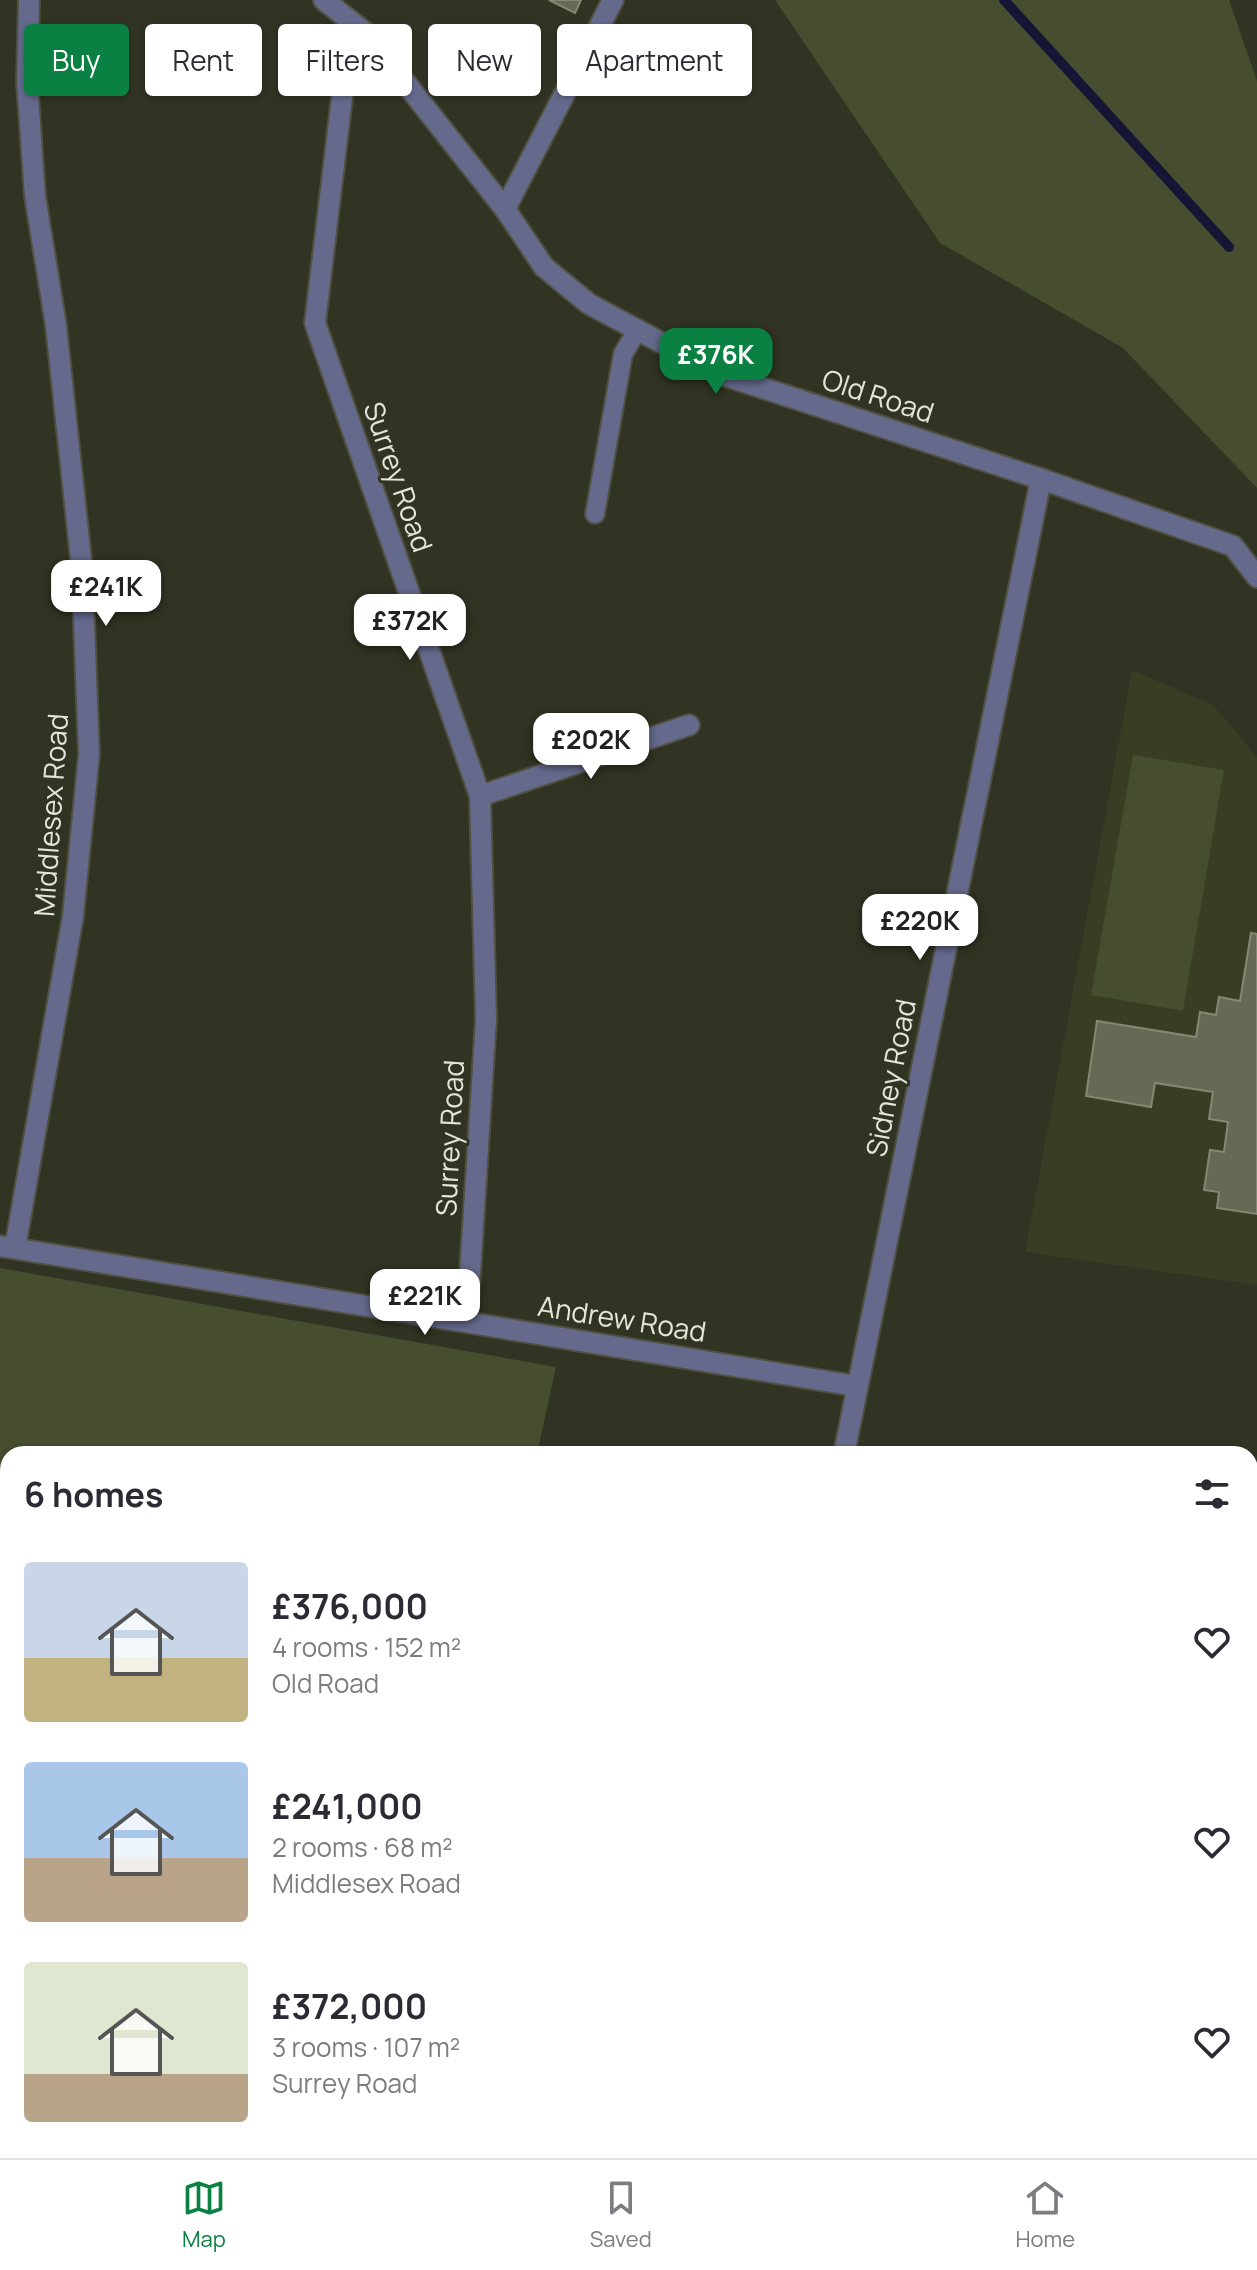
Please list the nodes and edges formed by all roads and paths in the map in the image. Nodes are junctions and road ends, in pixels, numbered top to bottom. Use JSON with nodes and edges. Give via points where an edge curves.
{"nodes":[{"id":1,"x":29,"y":0,"type":"edge"},
{"id":2,"x":324,"y":0,"type":"edge"},
{"id":3,"x":613,"y":0,"type":"edge"},
{"id":4,"x":354,"y":24,"type":"edge"},
{"id":5,"x":412,"y":91,"type":"edge"},
{"id":6,"x":342,"y":96,"type":"edge"},
{"id":7,"x":505,"y":209,"type":"junction"},
{"id":8,"x":638,"y":329,"type":"junction"},
{"id":9,"x":1041,"y":479,"type":"junction"},
{"id":10,"x":595,"y":514,"type":"dead end"},
{"id":11,"x":1257,"y":577,"type":"edge"},
{"id":12,"x":689,"y":725,"type":"dead end"},
{"id":13,"x":480,"y":796,"type":"junction"},
{"id":14,"x":7,"y":1247,"type":"edge"},
{"id":15,"x":467,"y":1322,"type":"junction"},
{"id":16,"x":856,"y":1386,"type":"junction"},
{"id":17,"x":845,"y":1446,"type":"edge"}],
"edges":[{"from":1,"to":14,"type":"street","name":"Middlesex Road","via":[[27,82],[35,196],[56,326],[82,569],[89,754],[73,916]]},
{"from":2,"to":4,"type":"street","name":"Old Road"},
{"from":3,"to":7,"type":"street"},
{"from":5,"to":7,"type":"street","name":"Old Road"},
{"from":6,"to":13,"type":"street","name":"Surrey Road","via":[[315,323]]},
{"from":7,"to":8,"type":"street","name":"Old Road","via":[[544,267],[589,304]]},
{"from":8,"to":9,"type":"street","name":"Old Road","via":[[720,374]]},
{"from":8,"to":10,"type":"lane","via":[[623,354]]},
{"from":9,"to":11,"type":"street","name":"Old Road","via":[[1233,546]]},
{"from":9,"to":16,"type":"street","name":"Sidney Road"},
{"from":12,"to":13,"type":"street"},
{"from":13,"to":15,"type":"street","name":"Surrey Road","via":[[486,1019]]},
{"from":14,"to":15,"type":"street","name":"Andrew Road"},
{"from":15,"to":16,"type":"street","name":"Andrew Road"},
{"from":16,"to":17,"type":"street","name":"Sidney Road"}]}
